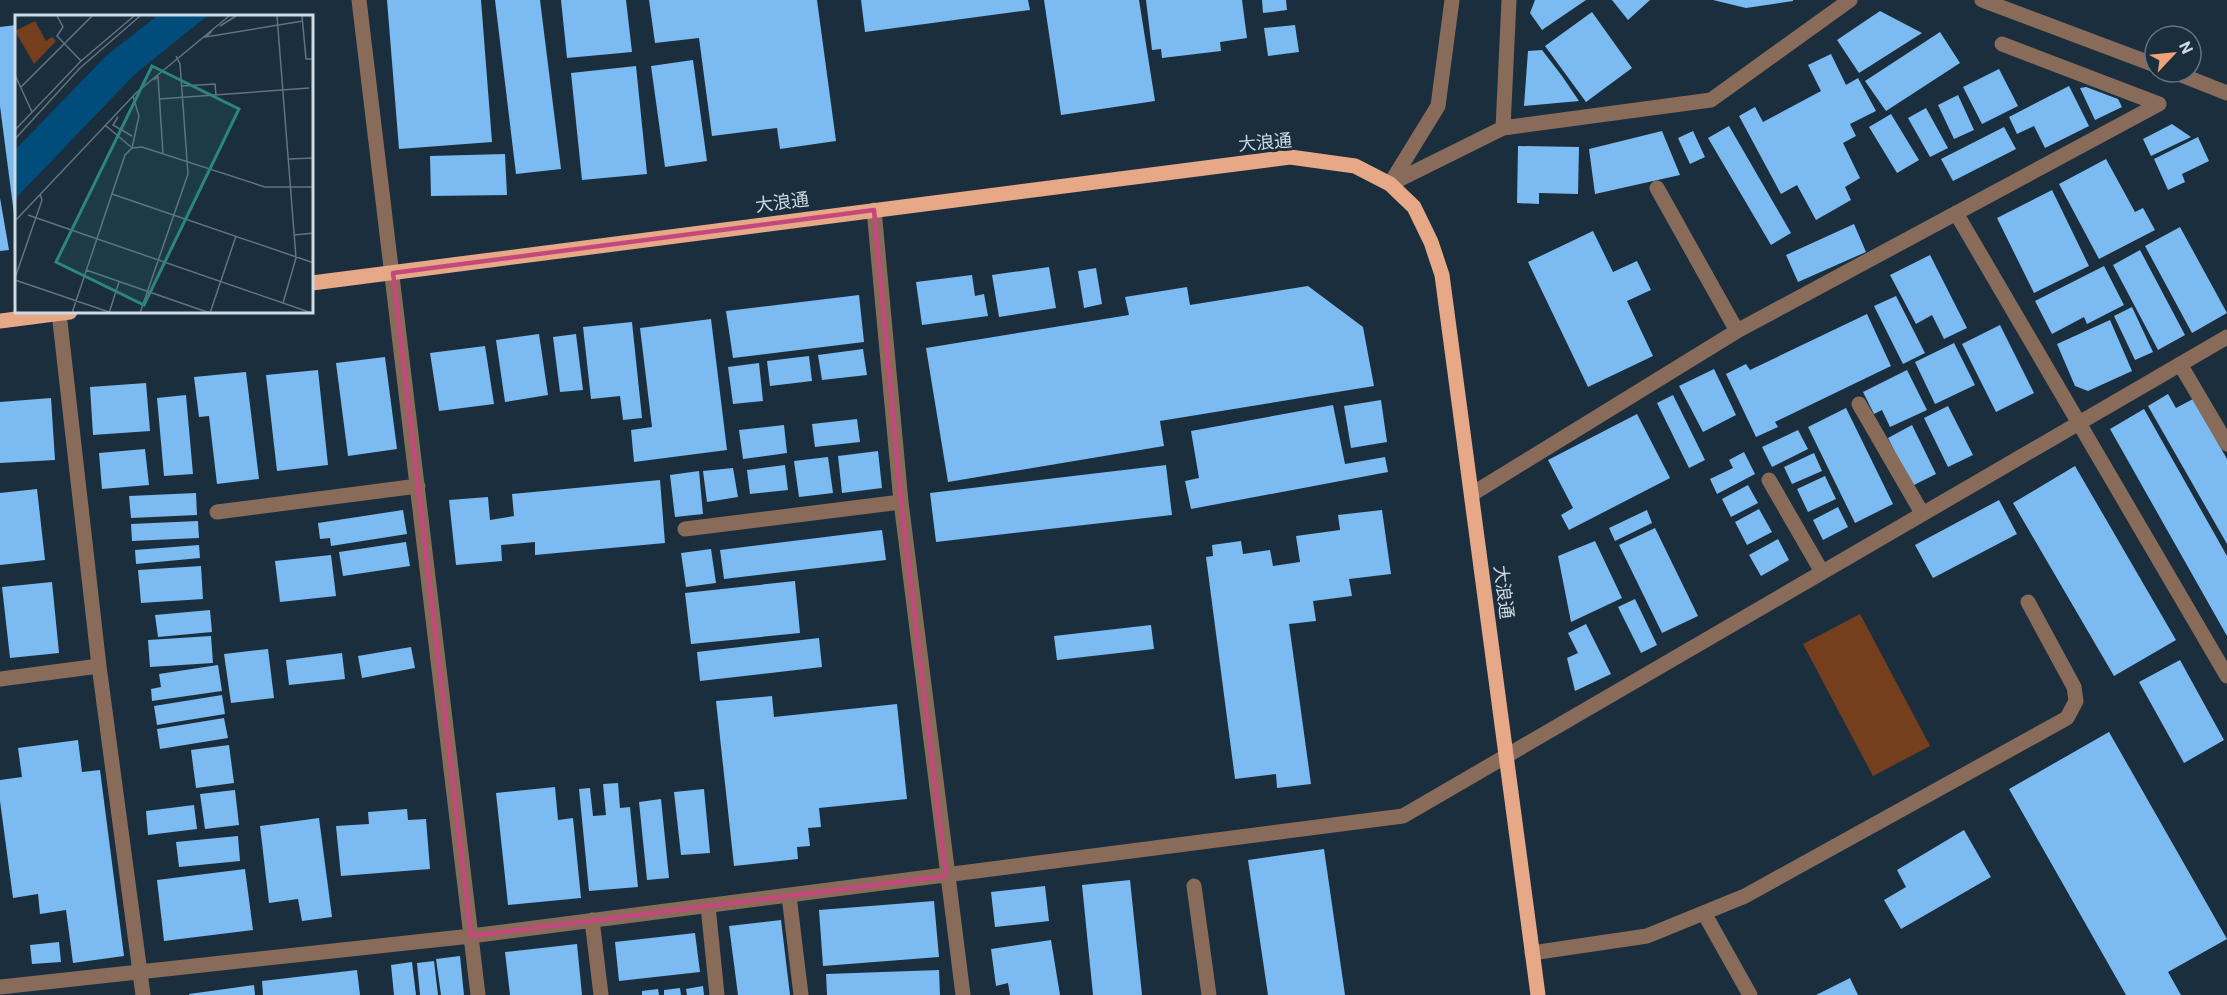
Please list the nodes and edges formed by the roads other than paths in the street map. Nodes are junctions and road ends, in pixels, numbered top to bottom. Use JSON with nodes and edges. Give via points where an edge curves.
{"nodes":[{"id":1,"x":359,"y":0,"type":"edge"},
{"id":2,"x":1452,"y":0,"type":"edge"},
{"id":3,"x":1509,"y":0,"type":"edge"},
{"id":4,"x":1850,"y":0,"type":"edge"},
{"id":5,"x":1982,"y":0,"type":"edge"},
{"id":6,"x":2002,"y":44,"type":"dead end"},
{"id":7,"x":2143,"y":60,"type":"edge"},
{"id":8,"x":2203,"y":83,"type":"edge"},
{"id":9,"x":2227,"y":93,"type":"edge"},
{"id":10,"x":1503,"y":128,"type":"junction"},
{"id":11,"x":1390,"y":184,"type":"junction"},
{"id":12,"x":1657,"y":188,"type":"dead end"},
{"id":13,"x":874,"y":210,"type":"junction"},
{"id":14,"x":1956,"y":213,"type":"junction"},
{"id":15,"x":393,"y":273,"type":"junction"},
{"id":16,"x":314,"y":283,"type":"edge"},
{"id":17,"x":56,"y":314,"type":"edge"},
{"id":18,"x":64,"y":314,"type":"edge"},
{"id":19,"x":0,"y":321,"type":"edge"},
{"id":20,"x":1737,"y":331,"type":"junction"},
{"id":21,"x":2227,"y":337,"type":"edge"},
{"id":22,"x":2180,"y":364,"type":"junction"},
{"id":23,"x":1859,"y":404,"type":"dead end"},
{"id":24,"x":2079,"y":422,"type":"junction"},
{"id":25,"x":2227,"y":444,"type":"edge"},
{"id":26,"x":1769,"y":480,"type":"dead end"},
{"id":27,"x":418,"y":486,"type":"junction"},
{"id":28,"x":1472,"y":494,"type":"junction"},
{"id":29,"x":902,"y":502,"type":"junction"},
{"id":30,"x":217,"y":512,"type":"dead end"},
{"id":31,"x":1922,"y":513,"type":"junction"},
{"id":32,"x":685,"y":529,"type":"dead end"},
{"id":33,"x":1822,"y":572,"type":"junction"},
{"id":34,"x":2028,"y":602,"type":"dead end"},
{"id":35,"x":99,"y":666,"type":"junction"},
{"id":36,"x":2227,"y":676,"type":"edge"},
{"id":37,"x":0,"y":679,"type":"edge"},
{"id":38,"x":1505,"y":757,"type":"junction"},
{"id":39,"x":946,"y":876,"type":"junction"},
{"id":40,"x":1194,"y":886,"type":"dead end"},
{"id":41,"x":789,"y":896,"type":"junction"},
{"id":42,"x":708,"y":906,"type":"junction"},
{"id":43,"x":1704,"y":913,"type":"junction"},
{"id":44,"x":592,"y":921,"type":"junction"},
{"id":45,"x":471,"y":936,"type":"junction"},
{"id":46,"x":1532,"y":952,"type":"junction"},
{"id":47,"x":140,"y":971,"type":"junction"},
{"id":48,"x":0,"y":987,"type":"edge"},
{"id":49,"x":143,"y":995,"type":"edge"},
{"id":50,"x":478,"y":995,"type":"edge"},
{"id":51,"x":601,"y":995,"type":"edge"},
{"id":52,"x":717,"y":995,"type":"edge"},
{"id":53,"x":801,"y":995,"type":"edge"},
{"id":54,"x":963,"y":995,"type":"edge"},
{"id":55,"x":1209,"y":995,"type":"edge"},
{"id":56,"x":1539,"y":995,"type":"edge"},
{"id":57,"x":1750,"y":995,"type":"edge"}],
"edges":[{"from":1,"to":15,"type":"street"},
{"from":2,"to":11,"type":"street","via":[[1438,106]]},
{"from":3,"to":10,"type":"street"},
{"from":4,"to":10,"type":"street","via":[[1711,100]]},
{"from":5,"to":7,"type":"street"},
{"from":6,"to":14,"type":"street","via":[[2159,104]]},
{"from":8,"to":9,"type":"street"},
{"from":10,"to":11,"type":"street"},
{"from":11,"to":13,"type":"main road","name":"大浪通","via":[[1355,166],[1290,157]]},
{"from":11,"to":28,"type":"main road","name":"大浪通","via":[[1414,207],[1442,275]]},
{"from":12,"to":20,"type":"street"},
{"from":13,"to":15,"type":"main road","name":"大浪通"},
{"from":13,"to":29,"type":"street"},
{"from":14,"to":20,"type":"street"},
{"from":14,"to":24,"type":"street"},
{"from":15,"to":16,"type":"main road","name":"大浪通"},
{"from":15,"to":27,"type":"street"},
{"from":17,"to":19,"type":"main road"},
{"from":18,"to":35,"type":"street"},
{"from":20,"to":28,"type":"street"},
{"from":21,"to":22,"type":"street"},
{"from":22,"to":24,"type":"street"},
{"from":22,"to":25,"type":"street"},
{"from":23,"to":31,"type":"street"},
{"from":24,"to":31,"type":"street"},
{"from":24,"to":36,"type":"street"},
{"from":26,"to":33,"type":"street"},
{"from":27,"to":30,"type":"street"},
{"from":27,"to":45,"type":"street"},
{"from":28,"to":38,"type":"main road","name":"大浪通"},
{"from":29,"to":32,"type":"street"},
{"from":29,"to":39,"type":"street"},
{"from":31,"to":33,"type":"street"},
{"from":33,"to":38,"type":"street"},
{"from":34,"to":43,"type":"street","via":[[2074,687],[2076,700],[2067,718],[1745,896]]},
{"from":35,"to":37,"type":"street"},
{"from":35,"to":47,"type":"street"},
{"from":38,"to":39,"type":"street","via":[[1403,816]]},
{"from":38,"to":46,"type":"main road","name":"大浪通"},
{"from":39,"to":41,"type":"street"},
{"from":39,"to":54,"type":"street"},
{"from":40,"to":55,"type":"street"},
{"from":41,"to":42,"type":"street"},
{"from":41,"to":53,"type":"street"},
{"from":42,"to":44,"type":"street"},
{"from":42,"to":52,"type":"street"},
{"from":43,"to":46,"type":"street","via":[[1647,936]]},
{"from":43,"to":57,"type":"street"},
{"from":44,"to":45,"type":"street"},
{"from":44,"to":51,"type":"street"},
{"from":45,"to":47,"type":"street"},
{"from":45,"to":50,"type":"street"},
{"from":46,"to":56,"type":"main road","name":"大浪通"},
{"from":47,"to":48,"type":"street"},
{"from":47,"to":49,"type":"street"}]}
